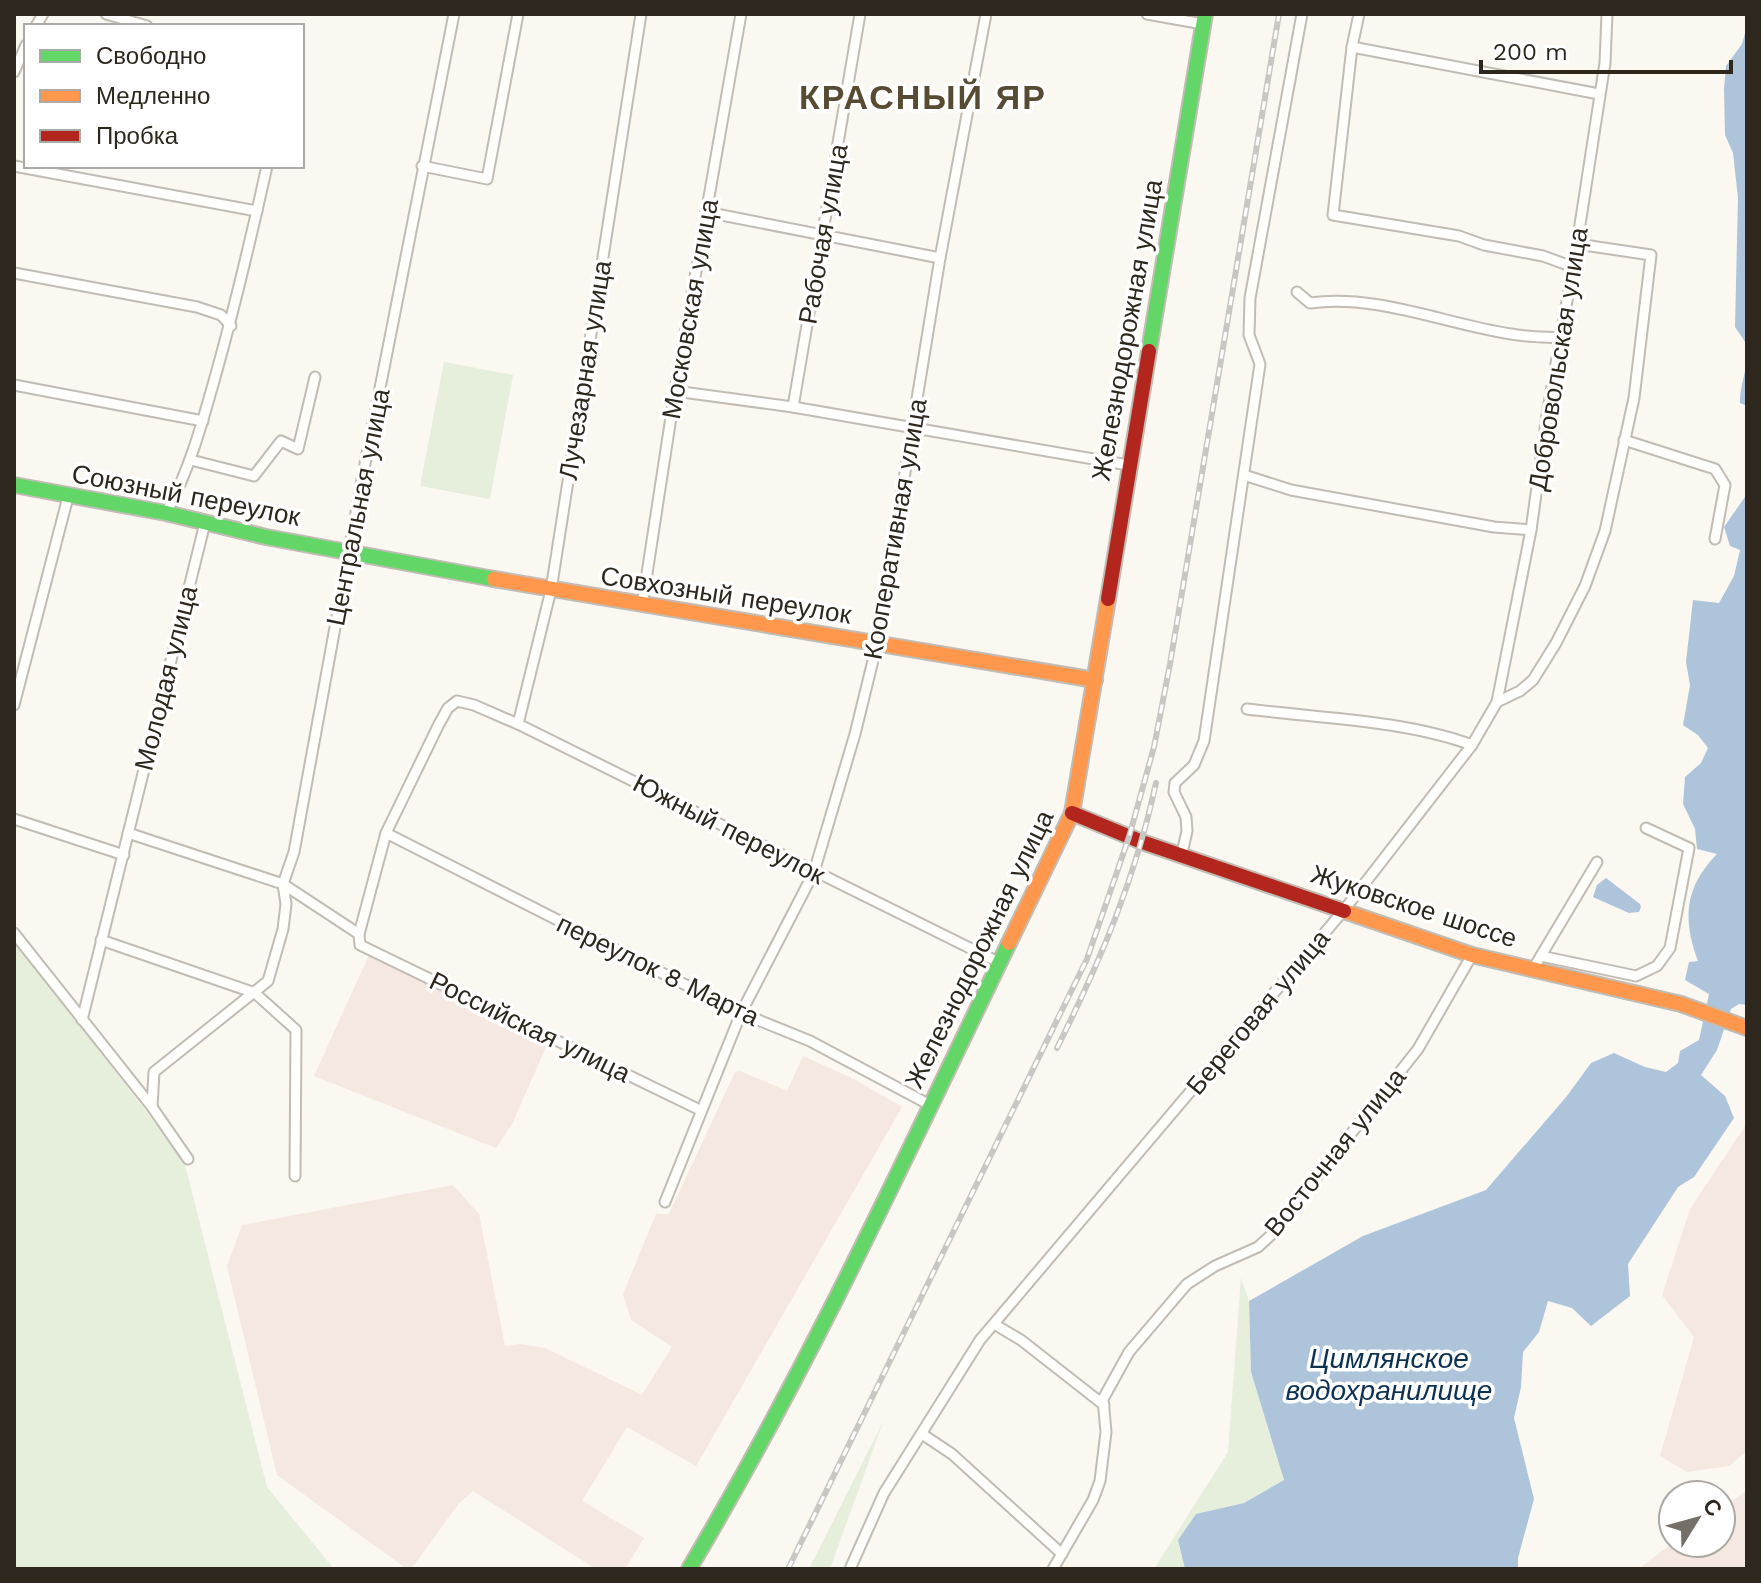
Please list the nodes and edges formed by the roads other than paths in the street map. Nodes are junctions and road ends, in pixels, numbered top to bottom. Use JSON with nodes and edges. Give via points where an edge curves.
{"nodes":[{"id":1,"x":106,"y":14,"type":"edge"},
{"id":2,"x":454,"y":14,"type":"edge"},
{"id":3,"x":518,"y":14,"type":"edge"},
{"id":4,"x":641,"y":14,"type":"edge"},
{"id":5,"x":741,"y":14,"type":"edge"},
{"id":6,"x":860,"y":14,"type":"edge"},
{"id":7,"x":986,"y":14,"type":"edge"},
{"id":8,"x":1147,"y":14,"type":"edge"},
{"id":9,"x":1302,"y":14,"type":"edge"},
{"id":10,"x":1359,"y":14,"type":"edge"},
{"id":11,"x":1607,"y":14,"type":"edge"},
{"id":12,"x":1204,"y":19,"type":"edge"},
{"id":13,"x":140,"y":24,"type":"edge"},
{"id":14,"x":21,"y":47,"type":"edge"},
{"id":15,"x":1352,"y":47,"type":"junction"},
{"id":16,"x":14,"y":72,"type":"edge"},
{"id":17,"x":1599,"y":94,"type":"junction"},
{"id":18,"x":422,"y":166,"type":"junction"},
{"id":19,"x":25,"y":168,"type":"edge"},
{"id":20,"x":267,"y":168,"type":"edge"},
{"id":21,"x":257,"y":211,"type":"junction"},
{"id":22,"x":706,"y":212,"type":"junction"},
{"id":23,"x":823,"y":235,"type":"junction"},
{"id":24,"x":1577,"y":244,"type":"junction"},
{"id":25,"x":940,"y":258,"type":"junction"},
{"id":26,"x":1573,"y":267,"type":"junction"},
{"id":27,"x":14,"y":273,"type":"edge"},
{"id":28,"x":1297,"y":292,"type":"dead end"},
{"id":29,"x":231,"y":326,"type":"junction"},
{"id":30,"x":1561,"y":338,"type":"junction"},
{"id":31,"x":315,"y":377,"type":"dead end"},
{"id":32,"x":14,"y":385,"type":"edge"},
{"id":33,"x":675,"y":391,"type":"junction"},
{"id":34,"x":793,"y":407,"type":"junction"},
{"id":35,"x":203,"y":421,"type":"junction"},
{"id":36,"x":912,"y":429,"type":"junction"},
{"id":37,"x":1624,"y":440,"type":"junction"},
{"id":38,"x":191,"y":460,"type":"junction"},
{"id":39,"x":1128,"y":465,"type":"junction"},
{"id":40,"x":1244,"y":475,"type":"junction"},
{"id":41,"x":14,"y":485,"type":"edge"},
{"id":42,"x":68,"y":497,"type":"junction"},
{"id":43,"x":166,"y":513,"type":"junction"},
{"id":44,"x":205,"y":523,"type":"junction"},
{"id":45,"x":1531,"y":530,"type":"junction"},
{"id":46,"x":1715,"y":539,"type":"dead end"},
{"id":47,"x":349,"y":551,"type":"junction"},
{"id":48,"x":551,"y":590,"type":"junction"},
{"id":49,"x":642,"y":606,"type":"junction"},
{"id":50,"x":877,"y":644,"type":"junction"},
{"id":51,"x":1095,"y":680,"type":"junction"},
{"id":52,"x":1497,"y":702,"type":"junction"},
{"id":53,"x":14,"y":705,"type":"edge"},
{"id":54,"x":1247,"y":709,"type":"dead end"},
{"id":55,"x":518,"y":724,"type":"junction"},
{"id":56,"x":1472,"y":745,"type":"junction"},
{"id":57,"x":1072,"y":813,"type":"junction"},
{"id":58,"x":14,"y":819,"type":"edge"},
{"id":59,"x":1646,"y":828,"type":"dead end"},
{"id":60,"x":128,"y":833,"type":"junction"},
{"id":61,"x":386,"y":833,"type":"junction"},
{"id":62,"x":1182,"y":853,"type":"junction"},
{"id":63,"x":124,"y":855,"type":"junction"},
{"id":64,"x":1597,"y":862,"type":"dead end"},
{"id":65,"x":814,"y":872,"type":"junction"},
{"id":66,"x":283,"y":884,"type":"junction"},
{"id":67,"x":1344,"y":910,"type":"junction"},
{"id":68,"x":14,"y":933,"type":"edge"},
{"id":69,"x":359,"y":939,"type":"junction"},
{"id":70,"x":101,"y":940,"type":"junction"},
{"id":71,"x":1472,"y":955,"type":"junction"},
{"id":72,"x":1537,"y":962,"type":"junction"},
{"id":73,"x":1000,"y":963,"type":"junction"},
{"id":74,"x":255,"y":993,"type":"junction"},
{"id":75,"x":741,"y":1013,"type":"junction"},
{"id":76,"x":82,"y":1020,"type":"junction"},
{"id":77,"x":1747,"y":1028,"type":"edge"},
{"id":78,"x":930,"y":1105,"type":"junction"},
{"id":79,"x":152,"y":1107,"type":"junction"},
{"id":80,"x":700,"y":1110,"type":"junction"},
{"id":81,"x":188,"y":1159,"type":"dead end"},
{"id":82,"x":295,"y":1176,"type":"dead end"},
{"id":83,"x":665,"y":1202,"type":"dead end"},
{"id":84,"x":994,"y":1324,"type":"junction"},
{"id":85,"x":1104,"y":1405,"type":"junction"},
{"id":86,"x":922,"y":1434,"type":"junction"},
{"id":87,"x":1062,"y":1554,"type":"junction"},
{"id":88,"x":689,"y":1569,"type":"edge"},
{"id":89,"x":850,"y":1569,"type":"edge"},
{"id":90,"x":1053,"y":1569,"type":"edge"}],
"edges":[{"from":1,"to":13,"type":"street"},
{"from":2,"to":18,"type":"street","name":"Центральная улица"},
{"from":3,"to":18,"type":"street","via":[[487,179]]},
{"from":4,"to":48,"type":"street","name":"Лучезарная улица"},
{"from":5,"to":22,"type":"street","name":"Московская улица"},
{"from":6,"to":23,"type":"street","name":"Рабочая улица"},
{"from":7,"to":25,"type":"street","name":"Кооперативная улица"},
{"from":8,"to":12,"type":"street"},
{"from":9,"to":40,"type":"street","via":[[1250,298],[1249,335],[1260,364]]},
{"from":10,"to":15,"type":"street"},
{"from":11,"to":17,"type":"street","name":"Добровольская улица"},
{"from":12,"to":39,"type":"main road","name":"Железнодорожная улица"},
{"from":14,"to":16,"type":"street"},
{"from":15,"to":17,"type":"street"},
{"from":15,"to":26,"type":"street","via":[[1333,215],[1459,236]]},
{"from":17,"to":24,"type":"street","name":"Добровольская улица"},
{"from":18,"to":47,"type":"street","name":"Центральная улица"},
{"from":19,"to":21,"type":"street"},
{"from":20,"to":21,"type":"street"},
{"from":21,"to":29,"type":"street"},
{"from":22,"to":23,"type":"street"},
{"from":22,"to":33,"type":"street","name":"Московская улица"},
{"from":23,"to":25,"type":"street"},
{"from":23,"to":34,"type":"street","name":"Рабочая улица"},
{"from":24,"to":26,"type":"street","name":"Добровольская улица"},
{"from":24,"to":37,"type":"street","name":"Береговая улица","via":[[1651,255]]},
{"from":25,"to":36,"type":"street","name":"Кооперативная улица"},
{"from":26,"to":30,"type":"street","name":"Добровольская улица"},
{"from":27,"to":29,"type":"street","via":[[197,307],[221,315]]},
{"from":28,"to":30,"type":"street","via":[[1310,303],[1403,309],[1512,335]]},
{"from":29,"to":35,"type":"street"},
{"from":30,"to":45,"type":"street","name":"Добровольская улица"},
{"from":31,"to":38,"type":"street","name":"Союзный переулок","via":[[298,449],[281,441],[254,476]]},
{"from":32,"to":35,"type":"street"},
{"from":33,"to":34,"type":"street"},
{"from":33,"to":49,"type":"street","name":"Московская улица"},
{"from":34,"to":36,"type":"street"},
{"from":35,"to":38,"type":"street"},
{"from":36,"to":39,"type":"street"},
{"from":36,"to":50,"type":"street","name":"Кооперативная улица"},
{"from":37,"to":46,"type":"street","via":[[1715,469],[1725,485]]},
{"from":37,"to":52,"type":"street","name":"Береговая улица","via":[[1605,531],[1585,586],[1533,680]]},
{"from":38,"to":43,"type":"street"},
{"from":39,"to":51,"type":"main road","name":"Железнодорожная улица"},
{"from":40,"to":45,"type":"street","via":[[1291,490]]},
{"from":40,"to":62,"type":"street","via":[[1204,741],[1194,765],[1175,783],[1186,817]]},
{"from":41,"to":42,"type":"main road","name":"Союзный переулок"},
{"from":42,"to":43,"type":"main road","name":"Союзный переулок"},
{"from":42,"to":53,"type":"street"},
{"from":43,"to":44,"type":"main road","name":"Союзный переулок"},
{"from":44,"to":47,"type":"main road","name":"Союзный переулок"},
{"from":44,"to":60,"type":"street","name":"Молодая улица"},
{"from":45,"to":52,"type":"street","name":"Добровольская улица"},
{"from":47,"to":48,"type":"main road","name":"Совхозный переулок"},
{"from":47,"to":66,"type":"street","name":"Центральная улица","via":[[294,852]]},
{"from":48,"to":49,"type":"main road","name":"Совхозный переулок"},
{"from":48,"to":55,"type":"street","name":"Лучезарная улица"},
{"from":49,"to":50,"type":"main road","name":"Совхозный переулок"},
{"from":50,"to":51,"type":"main road","name":"Совхозный переулок"},
{"from":50,"to":65,"type":"street","name":"Кооперативная улица"},
{"from":51,"to":57,"type":"main road","name":"Железнодорожная улица"},
{"from":52,"to":56,"type":"street","name":"Береговая улица"},
{"from":54,"to":56,"type":"street","via":[[1379,724]]},
{"from":55,"to":61,"type":"street","name":"Южный переулок","via":[[457,701],[448,708]]},
{"from":55,"to":65,"type":"street","name":"Южный переулок"},
{"from":56,"to":67,"type":"street","name":"Береговая улица"},
{"from":57,"to":62,"type":"main road","name":"Жуковское шоссе"},
{"from":57,"to":73,"type":"main road","name":"Железнодорожная улица"},
{"from":58,"to":63,"type":"street"},
{"from":59,"to":72,"type":"street","via":[[1689,848],[1670,948],[1657,966],[1636,976]]},
{"from":60,"to":63,"type":"street","name":"Молодая улица"},
{"from":60,"to":66,"type":"street"},
{"from":61,"to":69,"type":"street"},
{"from":61,"to":75,"type":"street","name":"переулок 8 Марта"},
{"from":62,"to":67,"type":"main road","name":"Жуковское шоссе"},
{"from":63,"to":70,"type":"street","name":"Молодая улица"},
{"from":64,"to":72,"type":"street"},
{"from":65,"to":73,"type":"street","name":"Южный переулок"},
{"from":65,"to":75,"type":"street","name":"Кооперативная улица"},
{"from":66,"to":69,"type":"street","name":"Российская улица"},
{"from":66,"to":74,"type":"street","name":"Центральная улица","via":[[283,929],[268,981]]},
{"from":67,"to":71,"type":"main road","name":"Жуковское шоссе"},
{"from":67,"to":84,"type":"street","name":"Береговая улица"},
{"from":68,"to":76,"type":"street"},
{"from":69,"to":80,"type":"street","name":"Российская улица"},
{"from":70,"to":74,"type":"street"},
{"from":70,"to":76,"type":"street","name":"Молодая улица"},
{"from":71,"to":72,"type":"main road","name":"Жуковское шоссе"},
{"from":71,"to":85,"type":"street","name":"Восточная улица","via":[[1418,1049],[1270,1236],[1187,1284],[1129,1352]]},
{"from":72,"to":77,"type":"main road","name":"Жуковское шоссе"},
{"from":73,"to":78,"type":"main road","name":"Железнодорожная улица"},
{"from":74,"to":79,"type":"street","via":[[154,1072]]},
{"from":74,"to":82,"type":"street","via":[[296,1030]]},
{"from":75,"to":78,"type":"street","name":"переулок 8 Марта","via":[[810,1041]]},
{"from":75,"to":80,"type":"street","name":"Кооперативная улица"},
{"from":76,"to":79,"type":"street"},
{"from":78,"to":88,"type":"main road","name":"Железнодорожная улица","via":[[819,1334]]},
{"from":79,"to":81,"type":"street"},
{"from":80,"to":83,"type":"street","name":"Кооперативная улица"},
{"from":84,"to":85,"type":"street"},
{"from":84,"to":86,"type":"street","name":"Береговая улица"},
{"from":85,"to":87,"type":"street","name":"Восточная улица","via":[[1100,1481]]},
{"from":86,"to":87,"type":"street","via":[[952,1454]]},
{"from":86,"to":89,"type":"street","name":"Береговая улица","via":[[884,1493]]},
{"from":87,"to":90,"type":"street","name":"Восточная улица"}]}
